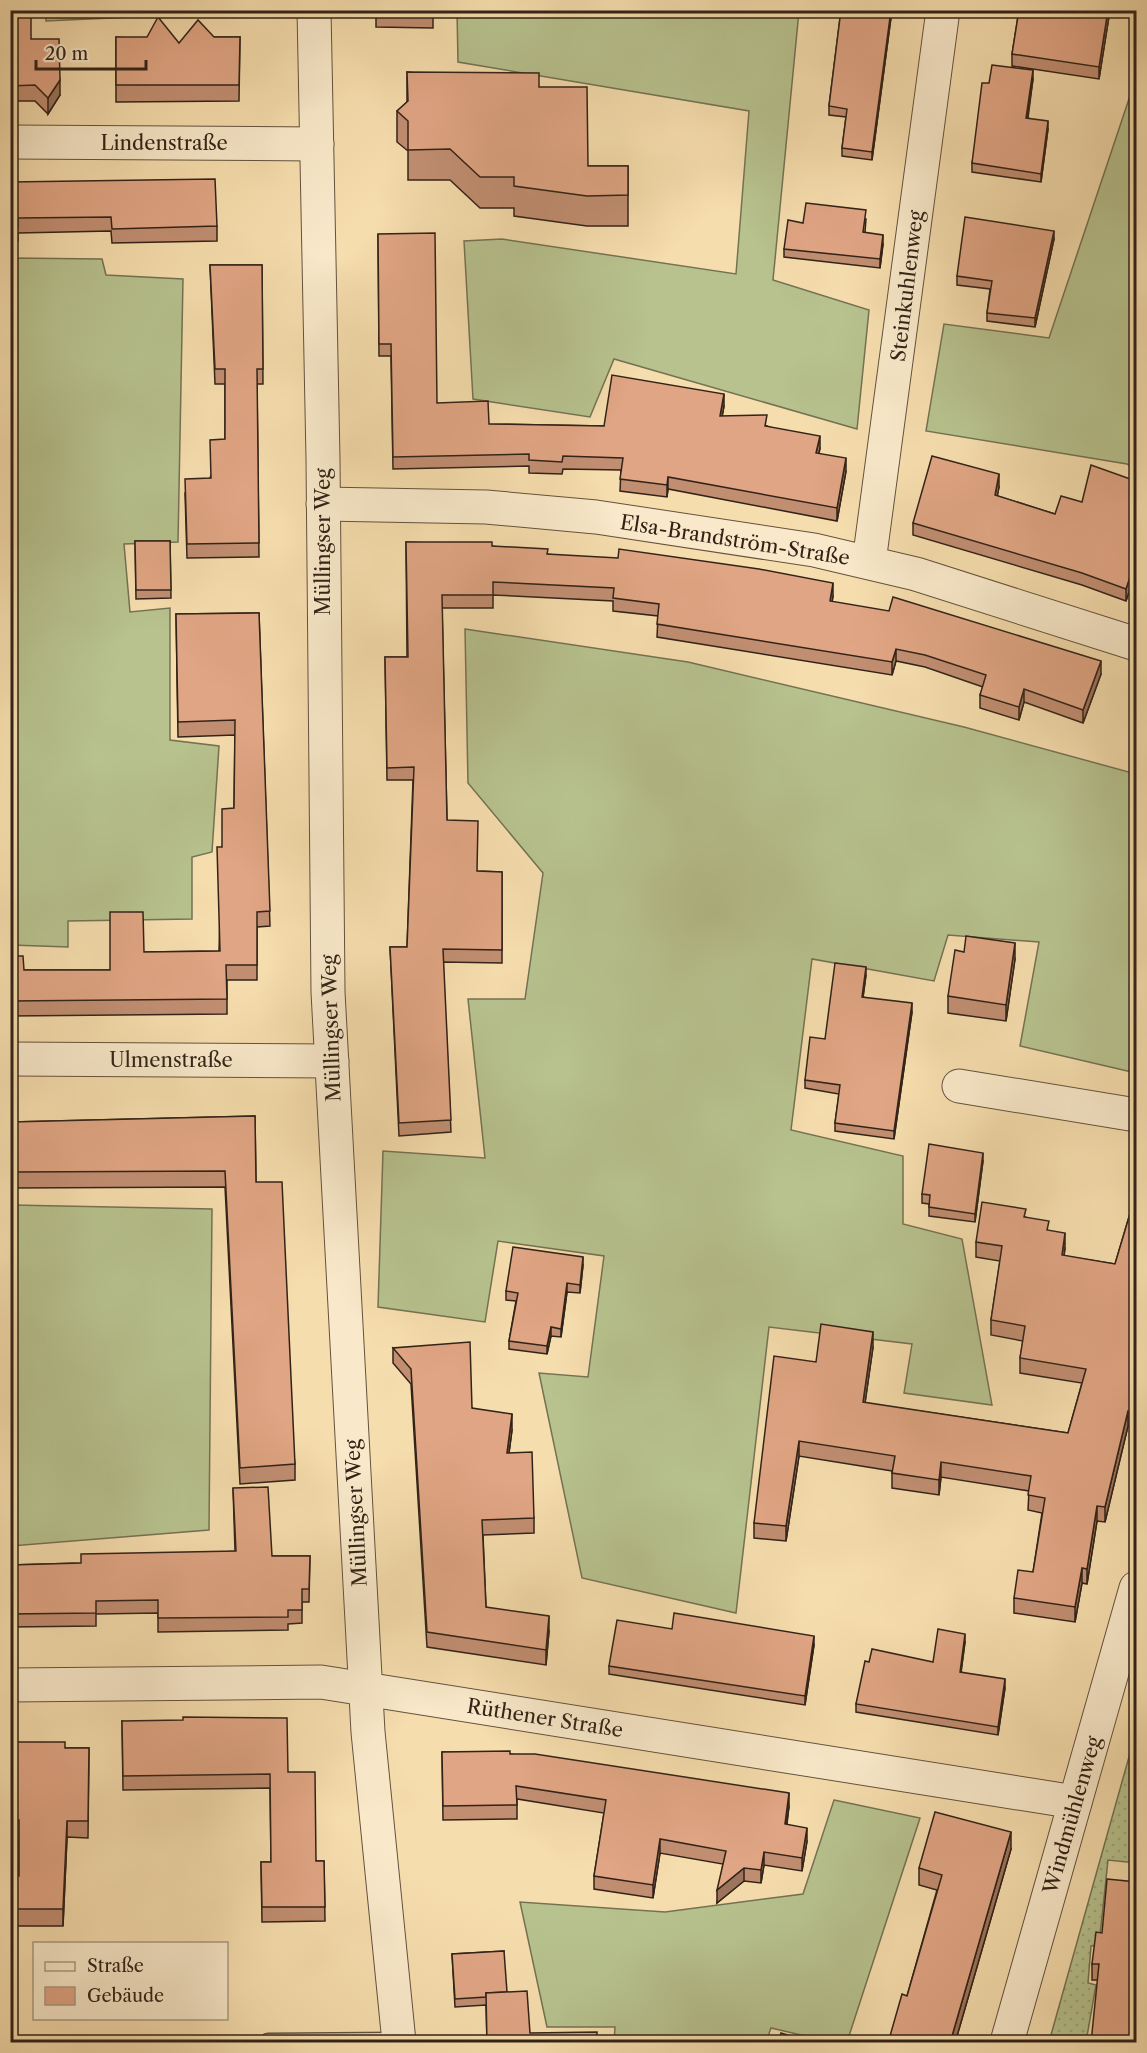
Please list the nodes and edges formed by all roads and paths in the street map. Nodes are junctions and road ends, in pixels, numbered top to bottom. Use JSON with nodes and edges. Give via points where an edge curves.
{"nodes":[{"id":1,"x":314,"y":10,"type":"edge"},
{"id":2,"x":943,"y":10,"type":"edge"},
{"id":3,"x":10,"y":142,"type":"edge"},
{"id":4,"x":317,"y":144,"type":"junction"},
{"id":5,"x":323,"y":504,"type":"junction"},
{"id":6,"x":869,"y":562,"type":"junction"},
{"id":7,"x":1137,"y":644,"type":"edge"},
{"id":8,"x":10,"y":1059,"type":"edge"},
{"id":9,"x":332,"y":1061,"type":"junction"},
{"id":10,"x":959,"y":1086,"type":"dead end"},
{"id":11,"x":1137,"y":1115,"type":"edge"},
{"id":12,"x":1137,"y":1588,"type":"edge"},
{"id":13,"x":10,"y":1685,"type":"edge"},
{"id":14,"x":366,"y":1687,"type":"junction"},
{"id":15,"x":1076,"y":1802,"type":"junction"},
{"id":16,"x":399,"y":2042,"type":"edge"},
{"id":17,"x":268,"y":2043,"type":"edge"},
{"id":18,"x":1007,"y":2043,"type":"edge"}],
"edges":[{"from":1,"to":4,"type":"street","name":"Müllingser Weg"},
{"from":2,"to":6,"type":"street","name":"Steinkuhlenweg"},
{"from":3,"to":4,"type":"street","name":"Lindenstraße"},
{"from":4,"to":5,"type":"street","name":"Müllingser Weg"},
{"from":5,"to":6,"type":"street","name":"Elsa-Brandström-Straße","via":[[486,507],[596,517]]},
{"from":5,"to":9,"type":"street","name":"Müllingser Weg"},
{"from":6,"to":7,"type":"street","name":"Elsa-Brandström-Straße"},
{"from":8,"to":9,"type":"street","name":"Ulmenstraße"},
{"from":9,"to":14,"type":"street","name":"Müllingser Weg"},
{"from":10,"to":11,"type":"street"},
{"from":12,"to":15,"type":"street","name":"Windmühlenweg"},
{"from":13,"to":14,"type":"street","name":"Rüthener Straße","via":[[321,1682]]},
{"from":14,"to":15,"type":"street","name":"Rüthener Straße"},
{"from":14,"to":16,"type":"street","name":"Müllingser Weg"},
{"from":15,"to":18,"type":"street","name":"Windmühlenweg"},
{"from":16,"to":17,"type":"lane"}]}
